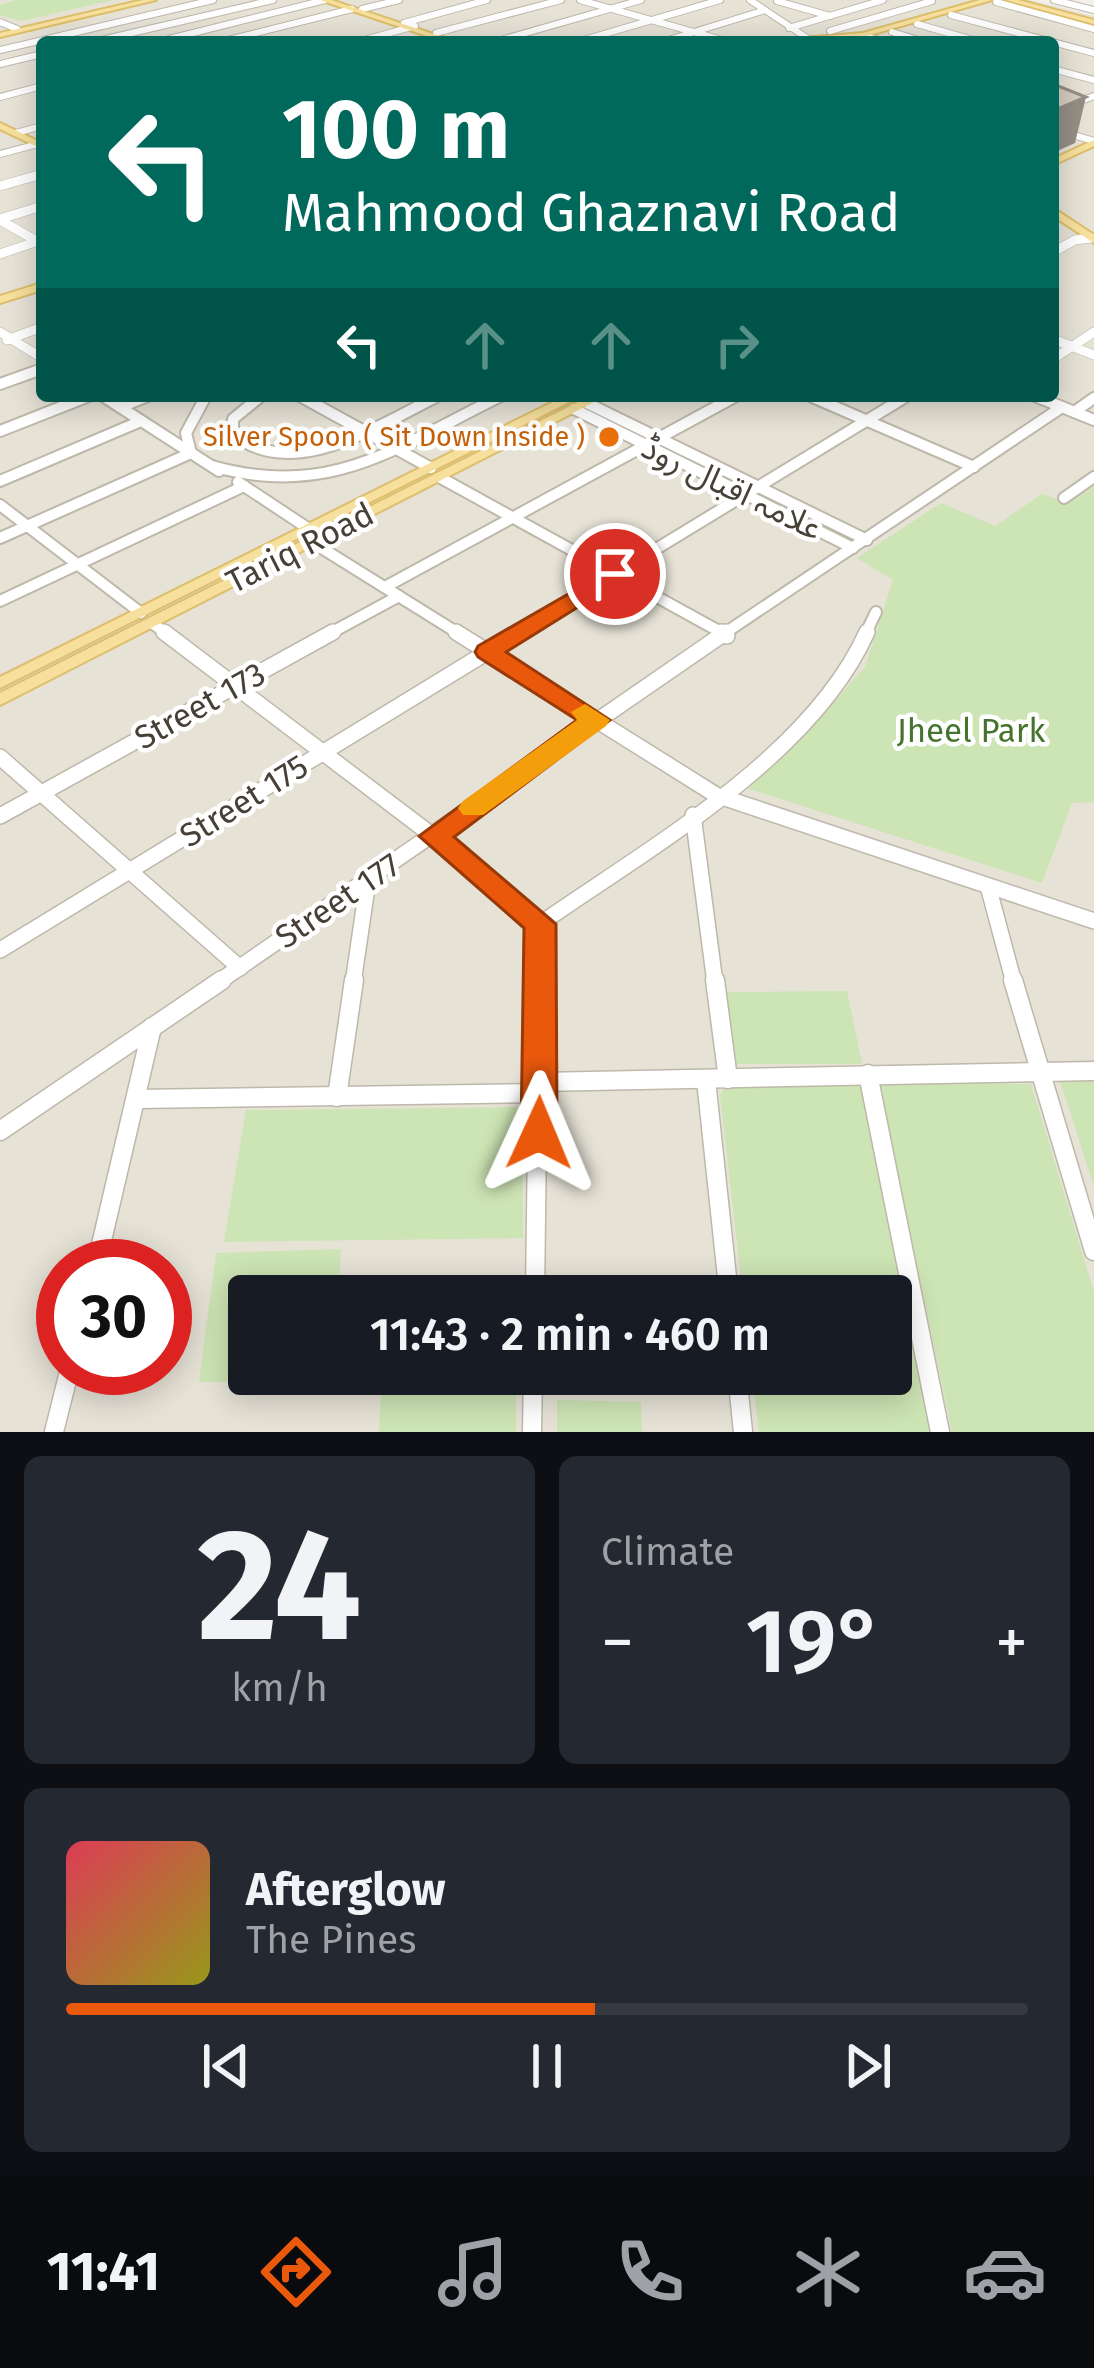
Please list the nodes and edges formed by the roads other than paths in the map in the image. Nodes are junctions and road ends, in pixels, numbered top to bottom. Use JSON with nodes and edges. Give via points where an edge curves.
{"nodes":[{"id":1,"x":213,"y":0,"type":"edge"},
{"id":2,"x":273,"y":0,"type":"edge"},
{"id":3,"x":325,"y":0,"type":"edge"},
{"id":4,"x":399,"y":0,"type":"edge"},
{"id":5,"x":488,"y":0,"type":"edge"},
{"id":6,"x":561,"y":0,"type":"edge"},
{"id":7,"x":580,"y":0,"type":"edge"},
{"id":8,"x":641,"y":0,"type":"edge"},
{"id":9,"x":720,"y":0,"type":"edge"},
{"id":10,"x":778,"y":0,"type":"edge"},
{"id":11,"x":845,"y":0,"type":"edge"},
{"id":12,"x":884,"y":0,"type":"edge"},
{"id":13,"x":893,"y":0,"type":"edge"},
{"id":14,"x":1010,"y":0,"type":"edge"},
{"id":15,"x":1054,"y":0,"type":"edge"},
{"id":16,"x":146,"y":1,"type":"edge"},
{"id":17,"x":930,"y":1,"type":"edge"},
{"id":18,"x":989,"y":1,"type":"edge"},
{"id":19,"x":1034,"y":2,"type":"edge"},
{"id":20,"x":758,"y":5,"type":"edge"},
{"id":21,"x":868,"y":5,"type":"junction"},
{"id":22,"x":348,"y":6,"type":"edge"},
{"id":23,"x":915,"y":6,"type":"junction"},
{"id":24,"x":855,"y":8,"type":"junction"},
{"id":25,"x":611,"y":9,"type":"junction"},
{"id":26,"x":898,"y":10,"type":"junction"},
{"id":27,"x":165,"y":11,"type":"junction"},
{"id":28,"x":951,"y":12,"type":"junction"},
{"id":29,"x":831,"y":16,"type":"junction"},
{"id":30,"x":882,"y":16,"type":"junction"},
{"id":31,"x":927,"y":18,"type":"junction"},
{"id":32,"x":189,"y":20,"type":"junction"},
{"id":33,"x":651,"y":20,"type":"junction"},
{"id":34,"x":866,"y":20,"type":"junction"},
{"id":35,"x":1090,"y":20,"type":"edge"},
{"id":36,"x":0,"y":22,"type":"edge"},
{"id":37,"x":804,"y":24,"type":"junction"},
{"id":38,"x":913,"y":24,"type":"junction"},
{"id":39,"x":848,"y":26,"type":"junction"},
{"id":40,"x":413,"y":27,"type":"junction"},
{"id":41,"x":213,"y":28,"type":"junction"},
{"id":42,"x":789,"y":28,"type":"junction"},
{"id":43,"x":19,"y":29,"type":"junction"},
{"id":44,"x":893,"y":30,"type":"junction"},
{"id":45,"x":830,"y":31,"type":"junction"},
{"id":46,"x":694,"y":32,"type":"junction"},
{"id":47,"x":0,"y":33,"type":"edge"},
{"id":48,"x":436,"y":33,"type":"junction"},
{"id":49,"x":871,"y":35,"type":"junction"},
{"id":50,"x":36,"y":36,"type":"edge"},
{"id":51,"x":67,"y":36,"type":"edge"},
{"id":52,"x":119,"y":36,"type":"edge"},
{"id":53,"x":181,"y":36,"type":"edge"},
{"id":54,"x":233,"y":36,"type":"edge"},
{"id":55,"x":245,"y":36,"type":"edge"},
{"id":56,"x":379,"y":36,"type":"edge"},
{"id":57,"x":388,"y":36,"type":"edge"},
{"id":58,"x":437,"y":36,"type":"edge"},
{"id":59,"x":445,"y":36,"type":"edge"},
{"id":60,"x":515,"y":36,"type":"edge"},
{"id":61,"x":597,"y":36,"type":"edge"},
{"id":62,"x":681,"y":36,"type":"edge"},
{"id":63,"x":708,"y":36,"type":"edge"},
{"id":64,"x":803,"y":36,"type":"edge"},
{"id":65,"x":848,"y":36,"type":"edge"},
{"id":66,"x":861,"y":36,"type":"edge"},
{"id":67,"x":867,"y":36,"type":"edge"},
{"id":68,"x":909,"y":36,"type":"edge"},
{"id":69,"x":958,"y":36,"type":"edge"},
{"id":70,"x":1030,"y":36,"type":"edge"},
{"id":71,"x":1043,"y":36,"type":"edge"},
{"id":72,"x":36,"y":43,"type":"edge"},
{"id":73,"x":1059,"y":44,"type":"edge"},
{"id":74,"x":0,"y":50,"type":"edge"},
{"id":75,"x":1094,"y":53,"type":"edge"},
{"id":76,"x":36,"y":55,"type":"edge"},
{"id":77,"x":0,"y":64,"type":"edge"},
{"id":78,"x":1059,"y":71,"type":"edge"},
{"id":79,"x":1094,"y":80,"type":"edge"},
{"id":80,"x":36,"y":88,"type":"edge"},
{"id":81,"x":1094,"y":96,"type":"edge"},
{"id":82,"x":0,"y":97,"type":"edge"},
{"id":83,"x":1059,"y":100,"type":"edge"},
{"id":84,"x":1073,"y":104,"type":"junction"},
{"id":85,"x":1059,"y":109,"type":"edge"},
{"id":86,"x":1,"y":125,"type":"edge"},
{"id":87,"x":1059,"y":131,"type":"edge"},
{"id":88,"x":33,"y":135,"type":"edge"},
{"id":89,"x":1094,"y":145,"type":"edge"},
{"id":90,"x":0,"y":154,"type":"edge"},
{"id":91,"x":1059,"y":162,"type":"edge"},
{"id":92,"x":36,"y":176,"type":"edge"},
{"id":93,"x":0,"y":185,"type":"edge"},
{"id":94,"x":36,"y":208,"type":"edge"},
{"id":95,"x":1059,"y":215,"type":"edge"},
{"id":96,"x":0,"y":219,"type":"edge"},
{"id":97,"x":36,"y":239,"type":"edge"},
{"id":98,"x":1093,"y":239,"type":"edge"},
{"id":99,"x":36,"y":243,"type":"edge"},
{"id":100,"x":1059,"y":249,"type":"edge"},
{"id":101,"x":0,"y":254,"type":"edge"},
{"id":102,"x":36,"y":285,"type":"edge"},
{"id":103,"x":0,"y":297,"type":"edge"},
{"id":104,"x":36,"y":329,"type":"edge"},
{"id":105,"x":1094,"y":332,"type":"edge"},
{"id":106,"x":4,"y":338,"type":"edge"},
{"id":107,"x":1059,"y":341,"type":"edge"},
{"id":108,"x":1073,"y":346,"type":"junction"},
{"id":109,"x":36,"y":355,"type":"edge"},
{"id":110,"x":1059,"y":355,"type":"edge"},
{"id":111,"x":1094,"y":355,"type":"edge"},
{"id":112,"x":36,"y":371,"type":"edge"},
{"id":113,"x":0,"y":384,"type":"edge"},
{"id":114,"x":1094,"y":398,"type":"edge"},
{"id":115,"x":74,"y":402,"type":"edge"},
{"id":116,"x":112,"y":402,"type":"edge"},
{"id":117,"x":133,"y":402,"type":"edge"},
{"id":118,"x":203,"y":402,"type":"edge"},
{"id":119,"x":252,"y":402,"type":"edge"},
{"id":120,"x":311,"y":402,"type":"edge"},
{"id":121,"x":424,"y":402,"type":"edge"},
{"id":122,"x":489,"y":402,"type":"edge"},
{"id":123,"x":574,"y":402,"type":"edge"},
{"id":124,"x":581,"y":402,"type":"edge"},
{"id":125,"x":582,"y":402,"type":"edge"},
{"id":126,"x":725,"y":402,"type":"edge"},
{"id":127,"x":824,"y":402,"type":"edge"},
{"id":128,"x":897,"y":402,"type":"edge"},
{"id":129,"x":1050,"y":402,"type":"edge"},
{"id":130,"x":120,"y":407,"type":"junction"},
{"id":131,"x":1068,"y":409,"type":"junction"},
{"id":132,"x":866,"y":420,"type":"junction"},
{"id":133,"x":1094,"y":420,"type":"edge"},
{"id":134,"x":141,"y":422,"type":"junction"},
{"id":135,"x":363,"y":430,"type":"junction"},
{"id":136,"x":0,"y":431,"type":"edge"},
{"id":137,"x":659,"y":438,"type":"junction"},
{"id":138,"x":646,"y":445,"type":"junction"},
{"id":139,"x":395,"y":449,"type":"junction"},
{"id":140,"x":191,"y":453,"type":"junction"},
{"id":141,"x":212,"y":466,"type":"junction"},
{"id":142,"x":974,"y":466,"type":"junction"},
{"id":143,"x":436,"y":473,"type":"junction"},
{"id":144,"x":1094,"y":477,"type":"edge"},
{"id":145,"x":0,"y":481,"type":"edge"},
{"id":146,"x":244,"y":486,"type":"junction"},
{"id":147,"x":758,"y":486,"type":"junction"},
{"id":148,"x":745,"y":494,"type":"junction"},
{"id":149,"x":1064,"y":498,"type":"dead end"},
{"id":150,"x":0,"y":505,"type":"edge"},
{"id":151,"x":512,"y":517,"type":"junction"},
{"id":152,"x":28,"y":526,"type":"junction"},
{"id":153,"x":311,"y":535,"type":"junction"},
{"id":154,"x":0,"y":538,"type":"edge"},
{"id":155,"x":868,"y":540,"type":"junction"},
{"id":156,"x":853,"y":548,"type":"junction"},
{"id":157,"x":78,"y":565,"type":"junction"},
{"id":158,"x":615,"y":574,"type":"junction"},
{"id":159,"x":392,"y":592,"type":"junction"},
{"id":160,"x":0,"y":602,"type":"edge"},
{"id":161,"x":876,"y":612,"type":"dead end"},
{"id":162,"x":146,"y":618,"type":"junction"},
{"id":163,"x":727,"y":636,"type":"junction"},
{"id":164,"x":488,"y":652,"type":"junction"},
{"id":165,"x":0,"y":683,"type":"edge"},
{"id":166,"x":235,"y":687,"type":"junction"},
{"id":167,"x":0,"y":700,"type":"edge"},
{"id":168,"x":596,"y":720,"type":"junction"},
{"id":169,"x":323,"y":752,"type":"junction"},
{"id":170,"x":0,"y":757,"type":"edge"},
{"id":171,"x":41,"y":794,"type":"junction"},
{"id":172,"x":716,"y":795,"type":"junction"},
{"id":173,"x":693,"y":815,"type":"junction"},
{"id":174,"x":0,"y":816,"type":"edge"},
{"id":175,"x":434,"y":836,"type":"junction"},
{"id":176,"x":129,"y":871,"type":"junction"},
{"id":177,"x":368,"y":881,"type":"junction"},
{"id":178,"x":988,"y":886,"type":"junction"},
{"id":179,"x":1094,"y":921,"type":"edge"},
{"id":180,"x":540,"y":924,"type":"junction"},
{"id":181,"x":0,"y":950,"type":"edge"},
{"id":182,"x":240,"y":968,"type":"junction"},
{"id":183,"x":152,"y":1027,"type":"junction"},
{"id":184,"x":1094,"y":1071,"type":"edge"},
{"id":185,"x":1038,"y":1073,"type":"junction"},
{"id":186,"x":868,"y":1074,"type":"junction"},
{"id":187,"x":717,"y":1080,"type":"junction"},
{"id":188,"x":540,"y":1088,"type":"junction"},
{"id":189,"x":337,"y":1096,"type":"junction"},
{"id":190,"x":138,"y":1099,"type":"junction"},
{"id":191,"x":0,"y":1130,"type":"edge"},
{"id":192,"x":103,"y":1239,"type":"edge"},
{"id":193,"x":1094,"y":1251,"type":"edge"},
{"id":194,"x":536,"y":1275,"type":"edge"},
{"id":195,"x":728,"y":1275,"type":"edge"},
{"id":196,"x":63,"y":1395,"type":"edge"},
{"id":197,"x":533,"y":1395,"type":"edge"},
{"id":198,"x":739,"y":1395,"type":"edge"},
{"id":199,"x":54,"y":1432,"type":"edge"},
{"id":200,"x":532,"y":1432,"type":"edge"},
{"id":201,"x":743,"y":1432,"type":"edge"},
{"id":202,"x":940,"y":1432,"type":"edge"}],
"edges":[{"from":1,"to":27,"type":"street"},
{"from":2,"to":32,"type":"street"},
{"from":3,"to":22,"type":"main road"},
{"from":3,"to":41,"type":"street"},
{"from":4,"to":22,"type":"street"},
{"from":5,"to":40,"type":"street"},
{"from":6,"to":48,"type":"street"},
{"from":7,"to":25,"type":"street"},
{"from":8,"to":25,"type":"street"},
{"from":9,"to":33,"type":"street"},
{"from":10,"to":20,"type":"street"},
{"from":10,"to":29,"type":"street"},
{"from":11,"to":21,"type":"street"},
{"from":12,"to":21,"type":"street"},
{"from":13,"to":23,"type":"street"},
{"from":14,"to":19,"type":"main road"},
{"from":15,"to":35,"type":"street"},
{"from":16,"to":27,"type":"street"},
{"from":16,"to":43,"type":"main road"},
{"from":17,"to":23,"type":"street"},
{"from":17,"to":28,"type":"street"},
{"from":18,"to":19,"type":"main road"},
{"from":18,"to":28,"type":"main road"},
{"from":18,"to":35,"type":"street"},
{"from":19,"to":35,"type":"main road"},
{"from":20,"to":42,"type":"street"},
{"from":20,"to":46,"type":"street"},
{"from":21,"to":24,"type":"street"},
{"from":21,"to":26,"type":"street"},
{"from":22,"to":40,"type":"main road"},
{"from":22,"to":55,"type":"street"},
{"from":23,"to":26,"type":"street"},
{"from":23,"to":28,"type":"street"},
{"from":24,"to":29,"type":"street"},
{"from":24,"to":30,"type":"street"},
{"from":25,"to":33,"type":"street"},
{"from":25,"to":60,"type":"street"},
{"from":26,"to":30,"type":"street"},
{"from":26,"to":31,"type":"street"},
{"from":27,"to":32,"type":"street"},
{"from":27,"to":51,"type":"street"},
{"from":28,"to":31,"type":"main road"},
{"from":28,"to":38,"type":"main road"},
{"from":28,"to":70,"type":"street"},
{"from":29,"to":34,"type":"street"},
{"from":29,"to":37,"type":"street"},
{"from":29,"to":39,"type":"street"},
{"from":30,"to":34,"type":"street"},
{"from":30,"to":38,"type":"street"},
{"from":31,"to":38,"type":"main road"},
{"from":32,"to":41,"type":"street"},
{"from":32,"to":52,"type":"street"},
{"from":33,"to":46,"type":"street"},
{"from":33,"to":61,"type":"street"},
{"from":34,"to":39,"type":"street"},
{"from":34,"to":44,"type":"street"},
{"from":35,"to":71,"type":"street"},
{"from":36,"to":43,"type":"street"},
{"from":37,"to":42,"type":"street"},
{"from":37,"to":45,"type":"street"},
{"from":38,"to":44,"type":"main road"},
{"from":38,"to":69,"type":"street"},
{"from":39,"to":45,"type":"street"},
{"from":39,"to":49,"type":"street"},
{"from":40,"to":48,"type":"main road"},
{"from":40,"to":56,"type":"street"},
{"from":40,"to":57,"type":"street"},
{"from":40,"to":58,"type":"main road"},
{"from":41,"to":53,"type":"street"},
{"from":41,"to":54,"type":"street"},
{"from":42,"to":64,"type":"street"},
{"from":43,"to":47,"type":"main road"},
{"from":43,"to":50,"type":"street"},
{"from":44,"to":49,"type":"main road"},
{"from":44,"to":68,"type":"street"},
{"from":45,"to":65,"type":"street"},
{"from":46,"to":62,"type":"street"},
{"from":46,"to":63,"type":"street"},
{"from":48,"to":59,"type":"main road"},
{"from":49,"to":66,"type":"main road"},
{"from":49,"to":67,"type":"main road"},
{"from":72,"to":74,"type":"street"},
{"from":73,"to":75,"type":"street"},
{"from":76,"to":77,"type":"street"},
{"from":78,"to":79,"type":"street"},
{"from":80,"to":82,"type":"street"},
{"from":81,"to":84,"type":"street"},
{"from":83,"to":84,"type":"street"},
{"from":84,"to":85,"type":"street"},
{"from":86,"to":88,"type":"main road"},
{"from":87,"to":89,"type":"street"},
{"from":88,"to":90,"type":"street"},
{"from":89,"to":91,"type":"main road"},
{"from":92,"to":93,"type":"street"},
{"from":94,"to":96,"type":"street"},
{"from":95,"to":98,"type":"main road"},
{"from":96,"to":97,"type":"street"},
{"from":98,"to":100,"type":"street"},
{"from":99,"to":101,"type":"street"},
{"from":102,"to":103,"type":"main road"},
{"from":104,"to":106,"type":"street"},
{"from":105,"to":108,"type":"street"},
{"from":106,"to":109,"type":"street"},
{"from":107,"to":108,"type":"street"},
{"from":108,"to":110,"type":"street"},
{"from":108,"to":111,"type":"street"},
{"from":112,"to":113,"type":"street"},
{"from":114,"to":131,"type":"street","name":"Street 177"},
{"from":115,"to":136,"type":"street"},
{"from":116,"to":130,"type":"street"},
{"from":117,"to":130,"type":"street"},
{"from":118,"to":140,"type":"street","via":[[186,433]]},
{"from":119,"to":135,"type":"street","via":[[231,425],[238,441],[257,450],[318,451]]},
{"from":120,"to":135,"type":"street"},
{"from":121,"to":135,"type":"street"},
{"from":122,"to":139,"type":"street"},
{"from":123,"to":143,"type":"main road","name":"Tariq Road"},
{"from":124,"to":138,"type":"street","name":"علامہ اقبال روڈ"},
{"from":125,"to":137,"type":"street","name":"علامہ اقبال روڈ"},
{"from":126,"to":137,"type":"street","name":"Street 173"},
{"from":127,"to":132,"type":"street"},
{"from":128,"to":132,"type":"street","name":"Street 175"},
{"from":129,"to":131,"type":"street"},
{"from":130,"to":134,"type":"street"},
{"from":131,"to":133,"type":"street"},
{"from":131,"to":142,"type":"street","name":"Street 177"},
{"from":132,"to":142,"type":"street"},
{"from":132,"to":147,"type":"street","name":"Street 175"},
{"from":134,"to":140,"type":"street"},
{"from":134,"to":145,"type":"street"},
{"from":135,"to":139,"type":"street"},
{"from":137,"to":138,"type":"street","name":"Street 173"},
{"from":137,"to":147,"type":"street","name":"علامہ اقبال روڈ"},
{"from":138,"to":148,"type":"street","name":"علامہ اقبال روڈ"},
{"from":138,"to":151,"type":"street","name":"Street 173"},
{"from":139,"to":141,"type":"street","via":[[318,477]]},
{"from":139,"to":143,"type":"street"},
{"from":140,"to":141,"type":"street"},
{"from":140,"to":152,"type":"street"},
{"from":141,"to":146,"type":"street"},
{"from":142,"to":155,"type":"street","name":"Street 177"},
{"from":143,"to":151,"type":"street"},
{"from":143,"to":153,"type":"main road","name":"Tariq Road"},
{"from":144,"to":149,"type":"street"},
{"from":146,"to":153,"type":"street"},
{"from":146,"to":157,"type":"street"},
{"from":147,"to":148,"type":"street","name":"Street 175"},
{"from":147,"to":155,"type":"street","name":"علامہ اقبال روڈ"},
{"from":148,"to":156,"type":"street","name":"علامہ اقبال روڈ"},
{"from":148,"to":158,"type":"street","name":"Street 175"},
{"from":150,"to":152,"type":"street"},
{"from":151,"to":158,"type":"street"},
{"from":151,"to":159,"type":"street","name":"Street 173"},
{"from":152,"to":154,"type":"street"},
{"from":152,"to":157,"type":"street"},
{"from":153,"to":159,"type":"street"},
{"from":153,"to":162,"type":"main road","name":"Tariq Road"},
{"from":155,"to":156,"type":"street","name":"Street 177"},
{"from":156,"to":163,"type":"street","name":"Street 177"},
{"from":157,"to":160,"type":"street"},
{"from":157,"to":162,"type":"street"},
{"from":158,"to":163,"type":"street"},
{"from":158,"to":164,"type":"street","name":"Street 175"},
{"from":159,"to":164,"type":"street"},
{"from":159,"to":166,"type":"street","name":"Street 173"},
{"from":161,"to":172,"type":"street","via":[[834,686],[749,776]]},
{"from":162,"to":165,"type":"main road","name":"Tariq Road"},
{"from":162,"to":166,"type":"street"},
{"from":162,"to":167,"type":"main road","name":"Tariq Road"},
{"from":163,"to":168,"type":"street","name":"Street 177"},
{"from":164,"to":168,"type":"street"},
{"from":164,"to":169,"type":"street","name":"Street 175"},
{"from":166,"to":169,"type":"street"},
{"from":166,"to":171,"type":"street","name":"Street 173"},
{"from":168,"to":172,"type":"street"},
{"from":168,"to":175,"type":"street","name":"Street 177"},
{"from":169,"to":175,"type":"street"},
{"from":169,"to":176,"type":"street","name":"Street 175"},
{"from":170,"to":171,"type":"street"},
{"from":171,"to":174,"type":"street","name":"Street 173"},
{"from":171,"to":176,"type":"street"},
{"from":172,"to":173,"type":"street"},
{"from":172,"to":178,"type":"street"},
{"from":173,"to":180,"type":"street"},
{"from":173,"to":187,"type":"street"},
{"from":175,"to":177,"type":"street","name":"Street 177"},
{"from":175,"to":180,"type":"street"},
{"from":176,"to":181,"type":"street","name":"Street 175"},
{"from":176,"to":182,"type":"street"},
{"from":177,"to":182,"type":"street","name":"Street 177"},
{"from":177,"to":189,"type":"street"},
{"from":178,"to":179,"type":"street"},
{"from":178,"to":185,"type":"street"},
{"from":180,"to":188,"type":"street"},
{"from":182,"to":183,"type":"street","name":"Street 177"},
{"from":183,"to":190,"type":"street"},
{"from":183,"to":191,"type":"street","name":"Street 177"},
{"from":184,"to":185,"type":"street"},
{"from":185,"to":186,"type":"street"},
{"from":185,"to":193,"type":"street"},
{"from":186,"to":187,"type":"street"},
{"from":186,"to":202,"type":"street"},
{"from":187,"to":188,"type":"street"},
{"from":187,"to":195,"type":"street"},
{"from":188,"to":189,"type":"street"},
{"from":188,"to":194,"type":"street"},
{"from":189,"to":190,"type":"street"},
{"from":190,"to":192,"type":"street"},
{"from":196,"to":199,"type":"street"},
{"from":197,"to":200,"type":"street"},
{"from":198,"to":201,"type":"street"}]}
